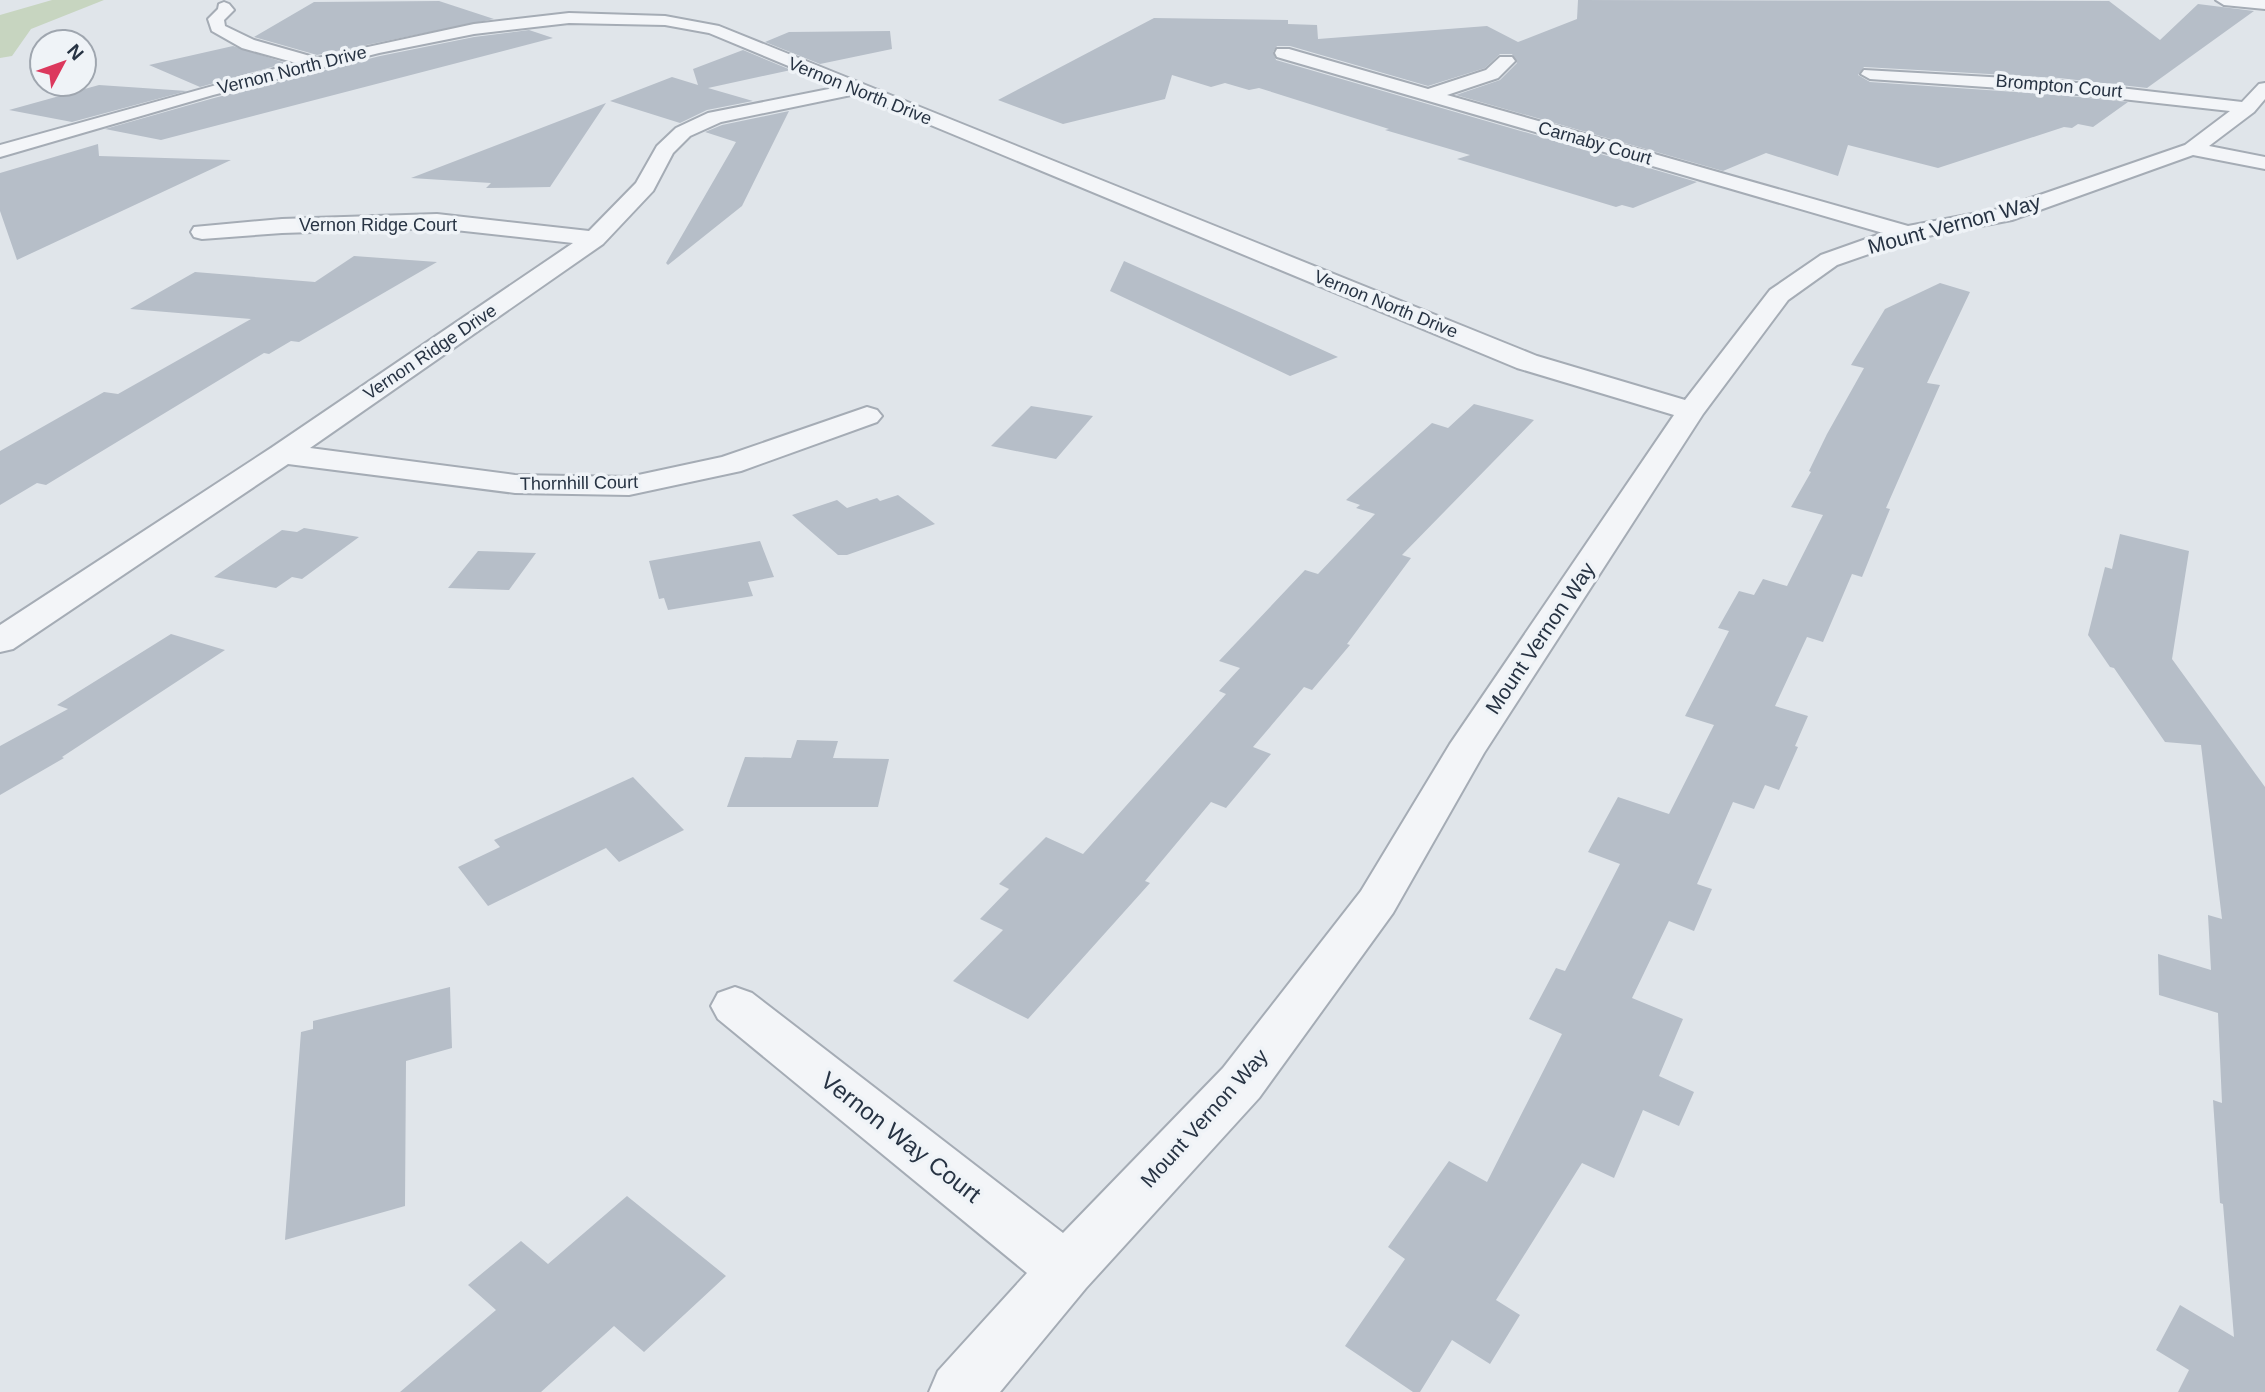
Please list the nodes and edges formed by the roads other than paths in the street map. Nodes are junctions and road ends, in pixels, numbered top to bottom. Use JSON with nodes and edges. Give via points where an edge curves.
{"nodes":[{"id":1,"x":638,"y":0,"type":"edge"},
{"id":2,"x":2224,"y":0,"type":"edge"},
{"id":3,"x":2265,"y":4,"type":"edge"},
{"id":4,"x":224,"y":7,"type":"dead end"},
{"id":5,"x":621,"y":14,"type":"junction"},
{"id":6,"x":1283,"y":53,"type":"dead end"},
{"id":7,"x":1506,"y":61,"type":"dead end"},
{"id":8,"x":316,"y":63,"type":"junction"},
{"id":9,"x":1870,"y":74,"type":"dead end"},
{"id":10,"x":856,"y":89,"type":"junction"},
{"id":11,"x":1428,"y":95,"type":"junction"},
{"id":12,"x":2256,"y":98,"type":"edge"},
{"id":13,"x":2192,"y":149,"type":"junction"},
{"id":14,"x":0,"y":151,"type":"edge"},
{"id":15,"x":2265,"y":163,"type":"edge"},
{"id":16,"x":202,"y":232,"type":"dead end"},
{"id":17,"x":1907,"y":233,"type":"junction"},
{"id":18,"x":595,"y":239,"type":"junction"},
{"id":19,"x":1691,"y":411,"type":"junction"},
{"id":20,"x":867,"y":416,"type":"dead end"},
{"id":21,"x":282,"y":454,"type":"junction"},
{"id":22,"x":0,"y":641,"type":"edge"},
{"id":23,"x":736,"y":1006,"type":"dead end"},
{"id":24,"x":1066,"y":1270,"type":"junction"},
{"id":25,"x":960,"y":1392,"type":"edge"}],
"edges":[{"from":1,"to":5,"type":"street"},
{"from":2,"to":3,"type":"street"},
{"from":4,"to":8,"type":"street","via":[[216,19],[218,28],[248,44]]},
{"from":5,"to":8,"type":"street","name":"Vernon North Drive","via":[[477,27]]},
{"from":5,"to":10,"type":"street","name":"Vernon North Drive","via":[[713,29]]},
{"from":6,"to":11,"type":"street","name":"Carnaby Court"},
{"from":7,"to":11,"type":"street","via":[[1492,74]]},
{"from":8,"to":14,"type":"street","name":"Vernon North Drive"},
{"from":9,"to":12,"type":"street","name":"Brompton Court"},
{"from":10,"to":18,"type":"street","name":"Vernon Ridge Drive","via":[[715,117],[683,132],[664,150],[645,186]]},
{"from":10,"to":19,"type":"street","name":"Vernon North Drive","via":[[1527,362]]},
{"from":11,"to":17,"type":"street","name":"Carnaby Court"},
{"from":12,"to":13,"type":"street","name":"Mount Vernon Way"},
{"from":13,"to":15,"type":"street"},
{"from":13,"to":17,"type":"street","name":"Mount Vernon Way","via":[[2004,215]]},
{"from":16,"to":18,"type":"street","name":"Vernon Ridge Court","via":[[438,221]]},
{"from":17,"to":19,"type":"street","name":"Mount Vernon Way","via":[[1829,260],[1779,295]]},
{"from":18,"to":21,"type":"street","name":"Vernon Ridge Drive"},
{"from":19,"to":24,"type":"street","name":"Mount Vernon Way","via":[[1464,753],[1377,902],[1241,1083]]},
{"from":20,"to":21,"type":"street","name":"Thornhill Court","via":[[730,464],[629,486],[515,484]]},
{"from":21,"to":22,"type":"street","name":"Vernon Ridge Drive"},
{"from":23,"to":24,"type":"street","name":"Vernon Way Court"},
{"from":24,"to":25,"type":"street","name":"Mount Vernon Way"}]}
